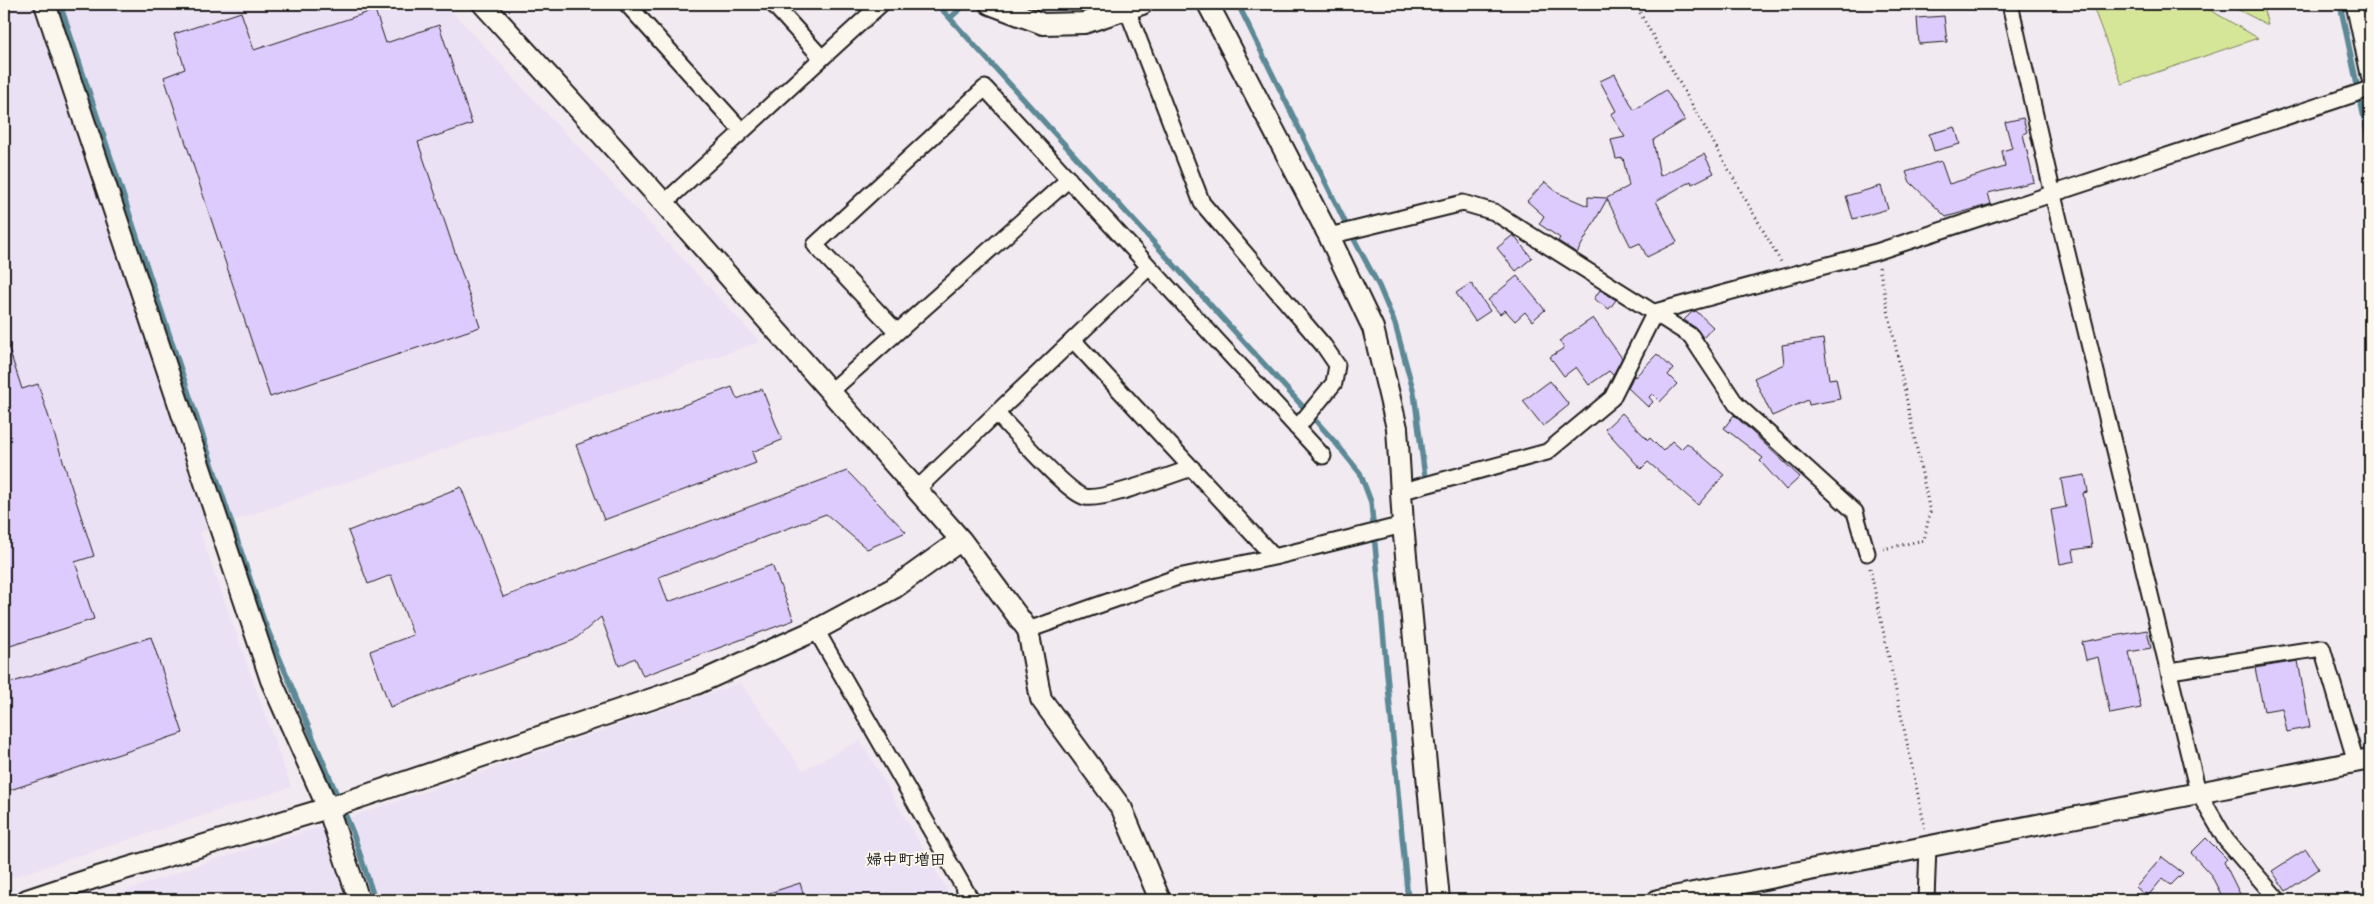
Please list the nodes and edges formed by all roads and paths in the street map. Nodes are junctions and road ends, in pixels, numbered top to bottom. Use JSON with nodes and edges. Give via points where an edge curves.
{"nodes":[{"id":1,"x":45,"y":4,"type":"edge"},
{"id":2,"x":483,"y":4,"type":"edge"},
{"id":3,"x":628,"y":4,"type":"edge"},
{"id":4,"x":772,"y":4,"type":"edge"},
{"id":5,"x":881,"y":4,"type":"edge"},
{"id":6,"x":990,"y":4,"type":"edge"},
{"id":7,"x":1208,"y":4,"type":"edge"},
{"id":8,"x":1635,"y":4,"type":"edge"},
{"id":9,"x":2010,"y":4,"type":"edge"},
{"id":10,"x":2354,"y":4,"type":"edge"},
{"id":11,"x":1131,"y":6,"type":"edge"},
{"id":12,"x":822,"y":58,"type":"junction"},
{"id":13,"x":2370,"y":79,"type":"edge"},
{"id":14,"x":2370,"y":89,"type":"edge"},
{"id":15,"x":742,"y":131,"type":"junction"},
{"id":16,"x":1069,"y":179,"type":"junction"},
{"id":17,"x":2054,"y":195,"type":"junction"},
{"id":18,"x":664,"y":203,"type":"junction"},
{"id":19,"x":1329,"y":236,"type":"junction"},
{"id":20,"x":1876,"y":252,"type":"junction"},
{"id":21,"x":1150,"y":267,"type":"junction"},
{"id":22,"x":1789,"y":275,"type":"junction"},
{"id":23,"x":1655,"y":312,"type":"junction"},
{"id":24,"x":897,"y":332,"type":"junction"},
{"id":25,"x":1073,"y":340,"type":"junction"},
{"id":26,"x":830,"y":392,"type":"junction"},
{"id":27,"x":996,"y":413,"type":"junction"},
{"id":28,"x":1297,"y":428,"type":"junction"},
{"id":29,"x":1323,"y":456,"type":"dead end"},
{"id":30,"x":1192,"y":468,"type":"junction"},
{"id":31,"x":916,"y":490,"type":"junction"},
{"id":32,"x":1403,"y":491,"type":"junction"},
{"id":33,"x":1404,"y":525,"type":"junction"},
{"id":34,"x":961,"y":540,"type":"junction"},
{"id":35,"x":1867,"y":553,"type":"junction"},
{"id":36,"x":1274,"y":557,"type":"junction"},
{"id":37,"x":816,"y":630,"type":"junction"},
{"id":38,"x":1028,"y":630,"type":"junction"},
{"id":39,"x":2170,"y":672,"type":"junction"},
{"id":40,"x":2363,"y":760,"type":"edge"},
{"id":41,"x":2198,"y":792,"type":"junction"},
{"id":42,"x":328,"y":808,"type":"junction"},
{"id":43,"x":1928,"y":846,"type":"junction"},
{"id":44,"x":27,"y":900,"type":"edge"},
{"id":45,"x":359,"y":900,"type":"edge"},
{"id":46,"x":971,"y":900,"type":"edge"},
{"id":47,"x":1160,"y":900,"type":"edge"},
{"id":48,"x":1439,"y":900,"type":"edge"},
{"id":49,"x":1658,"y":900,"type":"edge"},
{"id":50,"x":1926,"y":900,"type":"edge"},
{"id":51,"x":2278,"y":900,"type":"edge"}],
"edges":[{"from":1,"to":42,"type":"street","via":[[271,680]]},
{"from":2,"to":18,"type":"street"},
{"from":3,"to":15,"type":"street"},
{"from":4,"to":12,"type":"street"},
{"from":5,"to":12,"type":"street"},
{"from":6,"to":11,"type":"street","via":[[1043,24],[1084,22]]},
{"from":7,"to":19,"type":"street"},
{"from":8,"to":22,"type":"path"},
{"from":9,"to":17,"type":"street"},
{"from":10,"to":13,"type":"street"},
{"from":11,"to":28,"type":"street","via":[[1202,203],[1324,346],[1337,366],[1334,383]]},
{"from":12,"to":15,"type":"street"},
{"from":14,"to":17,"type":"street"},
{"from":15,"to":18,"type":"street"},
{"from":16,"to":21,"type":"street"},
{"from":16,"to":24,"type":"street"},
{"from":16,"to":24,"type":"street","via":[[985,88],[814,245]]},
{"from":17,"to":20,"type":"street"},
{"from":17,"to":39,"type":"street"},
{"from":18,"to":26,"type":"street"},
{"from":19,"to":23,"type":"street","via":[[1463,203],[1494,212]]},
{"from":19,"to":32,"type":"street","via":[[1373,328],[1397,428]]},
{"from":20,"to":22,"type":"street"},
{"from":20,"to":35,"type":"path","via":[[1930,512],[1924,540]]},
{"from":21,"to":25,"type":"street"},
{"from":21,"to":28,"type":"street"},
{"from":22,"to":23,"type":"street"},
{"from":23,"to":32,"type":"street","via":[[1612,398],[1547,452]]},
{"from":23,"to":35,"type":"street","via":[[1691,336],[1736,404],[1855,512]]},
{"from":24,"to":26,"type":"street"},
{"from":25,"to":27,"type":"street"},
{"from":25,"to":30,"type":"street"},
{"from":26,"to":31,"type":"street"},
{"from":27,"to":30,"type":"street","via":[[1068,486],[1084,497],[1100,497]]},
{"from":27,"to":31,"type":"street"},
{"from":28,"to":29,"type":"street"},
{"from":30,"to":36,"type":"street"},
{"from":31,"to":34,"type":"street"},
{"from":32,"to":33,"type":"street"},
{"from":33,"to":36,"type":"street"},
{"from":33,"to":48,"type":"street"},
{"from":34,"to":37,"type":"street","via":[[894,588]]},
{"from":34,"to":38,"type":"street"},
{"from":35,"to":43,"type":"path"},
{"from":36,"to":38,"type":"street","via":[[1178,577]]},
{"from":37,"to":42,"type":"street","via":[[696,684]]},
{"from":37,"to":46,"type":"street"},
{"from":38,"to":47,"type":"street","via":[[1041,700],[1122,809]]},
{"from":39,"to":40,"type":"street","via":[[2322,648]]},
{"from":39,"to":41,"type":"street"},
{"from":40,"to":41,"type":"street"},
{"from":41,"to":43,"type":"street"},
{"from":41,"to":51,"type":"street","via":[[2226,840]]},
{"from":42,"to":44,"type":"street"},
{"from":42,"to":45,"type":"street"},
{"from":43,"to":49,"type":"street"},
{"from":43,"to":50,"type":"street"}]}
